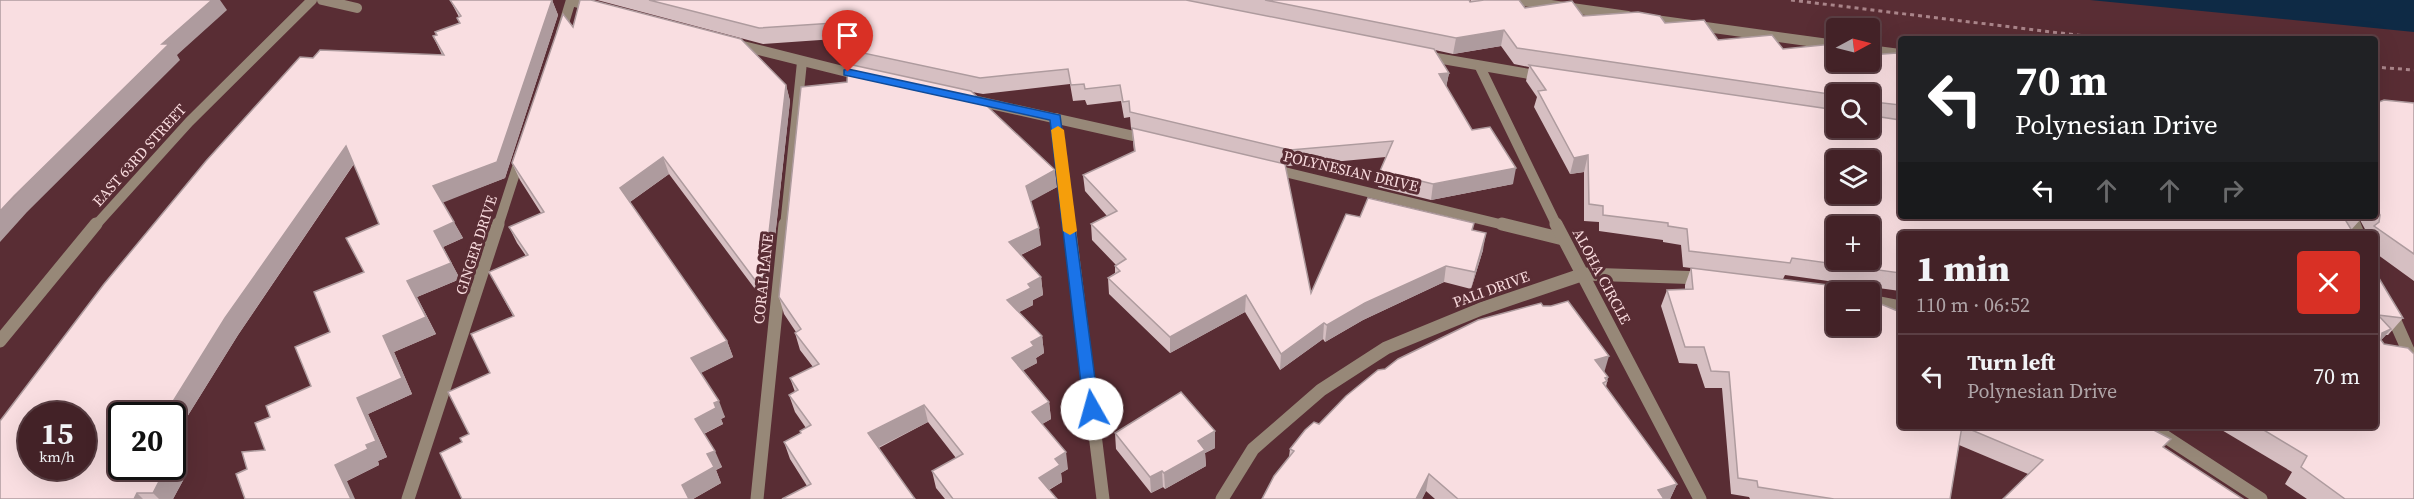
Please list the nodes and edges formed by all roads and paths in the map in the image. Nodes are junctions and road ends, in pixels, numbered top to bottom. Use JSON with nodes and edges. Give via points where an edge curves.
{"nodes":[{"id":1,"x":312,"y":0,"type":"edge"},
{"id":2,"x":322,"y":0,"type":"edge"},
{"id":3,"x":1516,"y":0,"type":"edge"},
{"id":4,"x":1791,"y":0,"type":"edge"},
{"id":5,"x":571,"y":1,"type":"edge"},
{"id":6,"x":357,"y":8,"type":"dead end"},
{"id":7,"x":606,"y":10,"type":"edge"},
{"id":8,"x":2085,"y":36,"type":"edge"},
{"id":9,"x":721,"y":41,"type":"edge"},
{"id":10,"x":1826,"y":44,"type":"edge"},
{"id":11,"x":556,"y":46,"type":"edge"},
{"id":12,"x":1880,"y":51,"type":"edge"},
{"id":13,"x":1411,"y":53,"type":"edge"},
{"id":14,"x":1898,"y":54,"type":"edge"},
{"id":15,"x":802,"y":62,"type":"junction"},
{"id":16,"x":1480,"y":67,"type":"junction"},
{"id":17,"x":2378,"y":67,"type":"edge"},
{"id":18,"x":2414,"y":70,"type":"edge"},
{"id":19,"x":871,"y":77,"type":"edge"},
{"id":20,"x":1551,"y":78,"type":"edge"},
{"id":21,"x":952,"y":95,"type":"edge"},
{"id":22,"x":1056,"y":118,"type":"junction"},
{"id":23,"x":1160,"y":142,"type":"edge"},
{"id":24,"x":523,"y":148,"type":"edge"},
{"id":25,"x":1263,"y":167,"type":"edge"},
{"id":26,"x":1563,"y":239,"type":"junction"},
{"id":27,"x":1584,"y":274,"type":"junction"},
{"id":28,"x":1713,"y":279,"type":"edge"},
{"id":29,"x":1880,"y":303,"type":"edge"},
{"id":30,"x":2388,"y":304,"type":"edge"},
{"id":31,"x":1898,"y":307,"type":"edge"},
{"id":32,"x":0,"y":341,"type":"edge"},
{"id":33,"x":2393,"y":356,"type":"edge"},
{"id":34,"x":2413,"y":358,"type":"edge"},
{"id":35,"x":2154,"y":429,"type":"edge"},
{"id":36,"x":408,"y":499,"type":"edge"},
{"id":37,"x":757,"y":499,"type":"edge"},
{"id":38,"x":1103,"y":499,"type":"edge"},
{"id":39,"x":1222,"y":499,"type":"edge"},
{"id":40,"x":1700,"y":499,"type":"edge"},
{"id":41,"x":2261,"y":499,"type":"edge"}],
"edges":[{"from":1,"to":32,"type":"street","name":"EAST 63RD STREET","via":[[158,154],[54,272]]},
{"from":2,"to":6,"type":"street"},
{"from":3,"to":10,"type":"street"},
{"from":4,"to":8,"type":"path"},
{"from":5,"to":7,"type":"street"},
{"from":5,"to":11,"type":"street"},
{"from":9,"to":15,"type":"street"},
{"from":12,"to":14,"type":"street"},
{"from":13,"to":16,"type":"street"},
{"from":15,"to":19,"type":"street"},
{"from":15,"to":37,"type":"street","name":"CORAL LANE"},
{"from":16,"to":20,"type":"street"},
{"from":16,"to":26,"type":"street","name":"ALOHA CIRCLE"},
{"from":17,"to":18,"type":"path"},
{"from":21,"to":22,"type":"street"},
{"from":22,"to":23,"type":"street"},
{"from":22,"to":38,"type":"street"},
{"from":24,"to":36,"type":"street","name":"GINGER DRIVE"},
{"from":25,"to":26,"type":"street","name":"POLYNESIAN DRIVE"},
{"from":26,"to":27,"type":"street","name":"ALOHA CIRCLE"},
{"from":27,"to":28,"type":"street","name":"PALI DRIVE"},
{"from":27,"to":39,"type":"street","name":"PALI DRIVE","via":[[1481,309],[1386,348],[1321,390],[1253,449]]},
{"from":27,"to":40,"type":"street","name":"ALOHA CIRCLE"},
{"from":29,"to":31,"type":"street"},
{"from":30,"to":34,"type":"street"},
{"from":33,"to":34,"type":"street"},
{"from":35,"to":41,"type":"street"}]}
